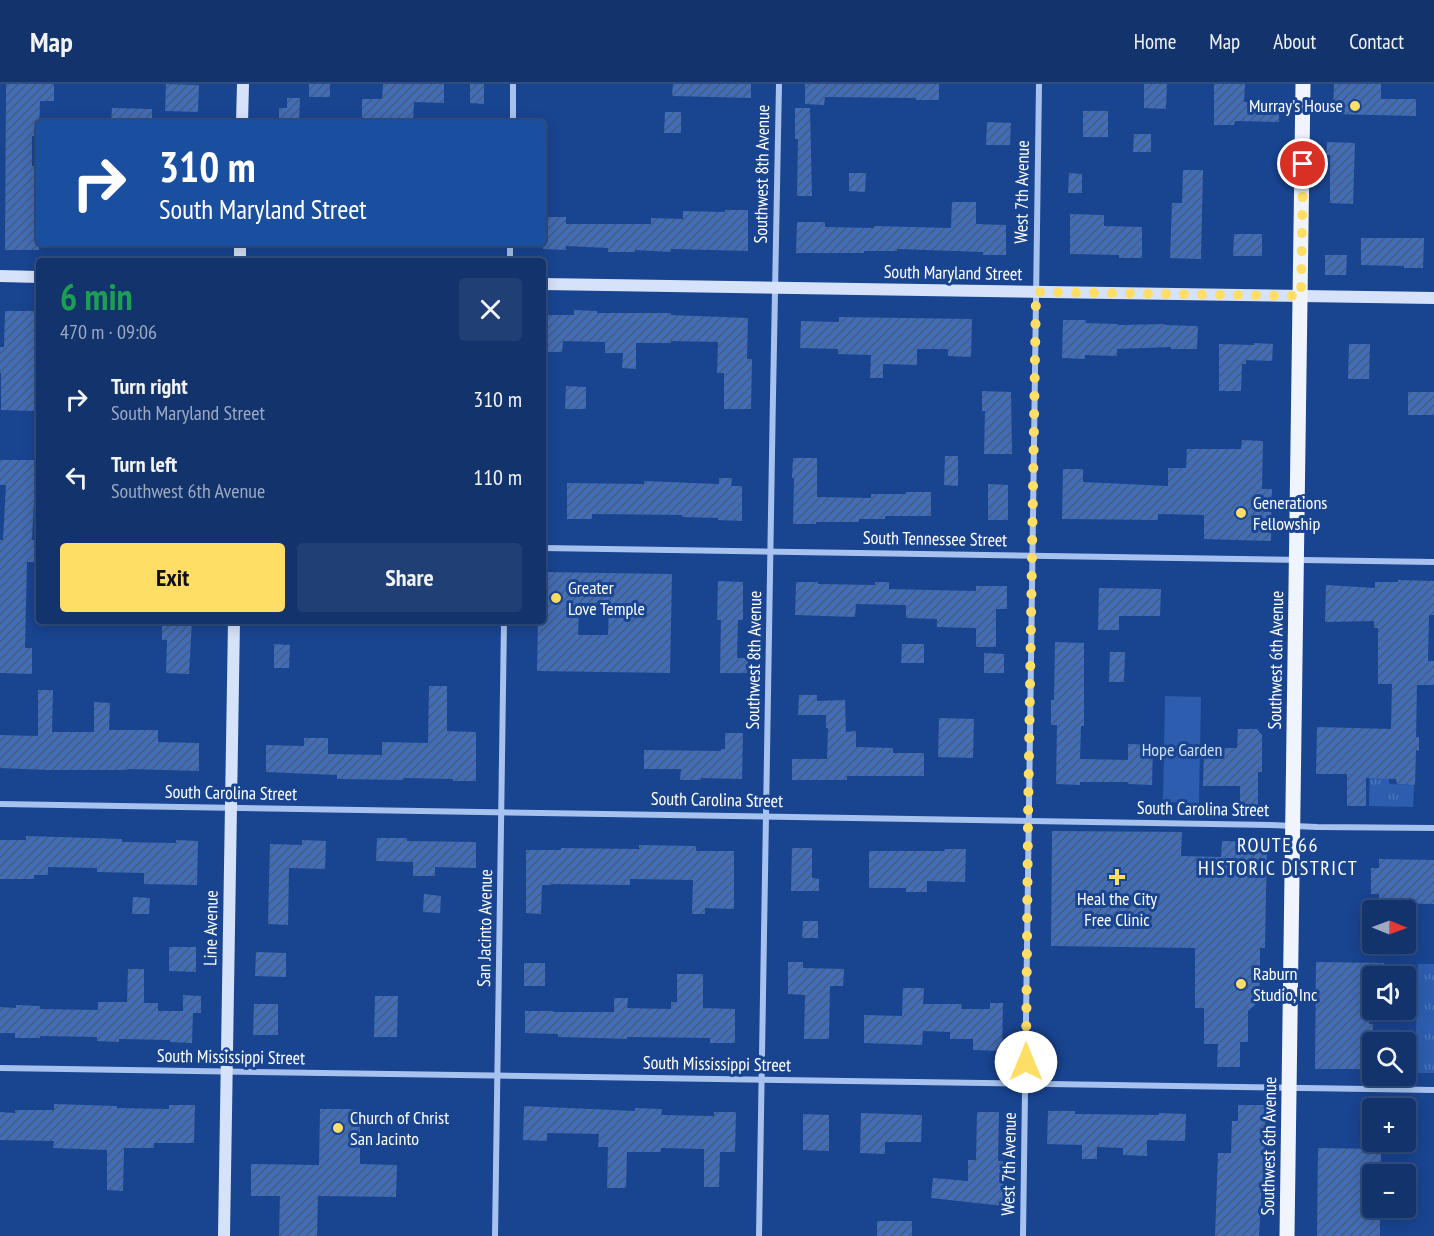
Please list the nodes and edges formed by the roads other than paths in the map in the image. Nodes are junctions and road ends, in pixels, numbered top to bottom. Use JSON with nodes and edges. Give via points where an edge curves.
{"nodes":[{"id":1,"x":243,"y":84,"type":"edge"},
{"id":2,"x":513,"y":84,"type":"edge"},
{"id":3,"x":779,"y":84,"type":"edge"},
{"id":4,"x":1039,"y":84,"type":"edge"},
{"id":5,"x":1304,"y":84,"type":"edge"},
{"id":6,"x":242,"y":120,"type":"edge"},
{"id":7,"x":513,"y":120,"type":"edge"},
{"id":8,"x":0,"y":276,"type":"edge"},
{"id":9,"x":36,"y":277,"type":"edge"},
{"id":10,"x":546,"y":284,"type":"edge"},
{"id":11,"x":776,"y":288,"type":"junction"},
{"id":12,"x":1036,"y":292,"type":"junction"},
{"id":13,"x":1301,"y":296,"type":"junction"},
{"id":14,"x":1434,"y":298,"type":"edge"},
{"id":15,"x":546,"y":548,"type":"edge"},
{"id":16,"x":771,"y":552,"type":"junction"},
{"id":17,"x":1032,"y":556,"type":"junction"},
{"id":18,"x":1297,"y":560,"type":"junction"},
{"id":19,"x":1434,"y":562,"type":"edge"},
{"id":20,"x":234,"y":624,"type":"edge"},
{"id":21,"x":504,"y":624,"type":"edge"},
{"id":22,"x":0,"y":804,"type":"edge"},
{"id":23,"x":231,"y":808,"type":"junction"},
{"id":24,"x":502,"y":812,"type":"junction"},
{"id":25,"x":765,"y":815,"type":"junction"},
{"id":26,"x":1028,"y":820,"type":"junction"},
{"id":27,"x":1293,"y":826,"type":"junction"},
{"id":28,"x":1434,"y":828,"type":"edge"},
{"id":29,"x":0,"y":1068,"type":"edge"},
{"id":30,"x":226,"y":1072,"type":"junction"},
{"id":31,"x":498,"y":1076,"type":"junction"},
{"id":32,"x":761,"y":1080,"type":"junction"},
{"id":33,"x":1026,"y":1084,"type":"junction"},
{"id":34,"x":1290,"y":1088,"type":"junction"},
{"id":35,"x":1434,"y":1090,"type":"edge"},
{"id":36,"x":224,"y":1236,"type":"edge"},
{"id":37,"x":495,"y":1236,"type":"edge"},
{"id":38,"x":759,"y":1236,"type":"edge"},
{"id":39,"x":1023,"y":1236,"type":"edge"},
{"id":40,"x":1287,"y":1236,"type":"edge"}],
"edges":[{"from":1,"to":6,"type":"street"},
{"from":2,"to":7,"type":"street"},
{"from":3,"to":11,"type":"street","name":"Southwest 8th Avenue"},
{"from":4,"to":12,"type":"street","name":"West 7th Avenue"},
{"from":5,"to":13,"type":"main road","name":"Southwest 6th Avenue"},
{"from":8,"to":9,"type":"street"},
{"from":10,"to":11,"type":"street","name":"South Maryland Street"},
{"from":11,"to":12,"type":"street","name":"South Maryland Street"},
{"from":11,"to":16,"type":"street","name":"Southwest 8th Avenue"},
{"from":12,"to":13,"type":"street","name":"South Maryland Street"},
{"from":12,"to":17,"type":"street","name":"West 7th Avenue"},
{"from":13,"to":14,"type":"street","name":"South Maryland Street"},
{"from":13,"to":18,"type":"main road","name":"Southwest 6th Avenue"},
{"from":15,"to":16,"type":"street","name":"South Tennessee Street"},
{"from":16,"to":17,"type":"street","name":"South Tennessee Street"},
{"from":16,"to":25,"type":"street","name":"Southwest 8th Avenue"},
{"from":17,"to":18,"type":"street","name":"South Tennessee Street"},
{"from":17,"to":26,"type":"street","name":"West 7th Avenue"},
{"from":18,"to":19,"type":"street","name":"South Tennessee Street"},
{"from":18,"to":27,"type":"main road","name":"Southwest 6th Avenue"},
{"from":20,"to":23,"type":"street","name":"Line Avenue"},
{"from":21,"to":24,"type":"street","name":"San Jacinto Avenue"},
{"from":22,"to":23,"type":"street","name":"South Carolina Street"},
{"from":23,"to":24,"type":"street","name":"South Carolina Street"},
{"from":23,"to":30,"type":"street","name":"Line Avenue"},
{"from":24,"to":25,"type":"street","name":"South Carolina Street"},
{"from":24,"to":31,"type":"street","name":"San Jacinto Avenue"},
{"from":25,"to":26,"type":"street","name":"South Carolina Street"},
{"from":25,"to":32,"type":"street","name":"Southwest 8th Avenue"},
{"from":26,"to":27,"type":"street","name":"South Carolina Street"},
{"from":26,"to":33,"type":"street","name":"West 7th Avenue"},
{"from":27,"to":28,"type":"street","name":"South Carolina Street"},
{"from":27,"to":34,"type":"main road","name":"Southwest 6th Avenue"},
{"from":29,"to":30,"type":"street","name":"South Mississippi Street"},
{"from":30,"to":31,"type":"street","name":"South Mississippi Street"},
{"from":30,"to":36,"type":"street","name":"Line Avenue"},
{"from":31,"to":32,"type":"street","name":"South Mississippi Street"},
{"from":31,"to":37,"type":"street","name":"San Jacinto Avenue"},
{"from":32,"to":33,"type":"street","name":"South Mississippi Street"},
{"from":32,"to":38,"type":"street","name":"Southwest 8th Avenue"},
{"from":33,"to":34,"type":"street","name":"South Mississippi Street"},
{"from":33,"to":39,"type":"street","name":"West 7th Avenue"},
{"from":34,"to":35,"type":"street","name":"South Mississippi Street"},
{"from":34,"to":40,"type":"main road","name":"Southwest 6th Avenue"}]}
